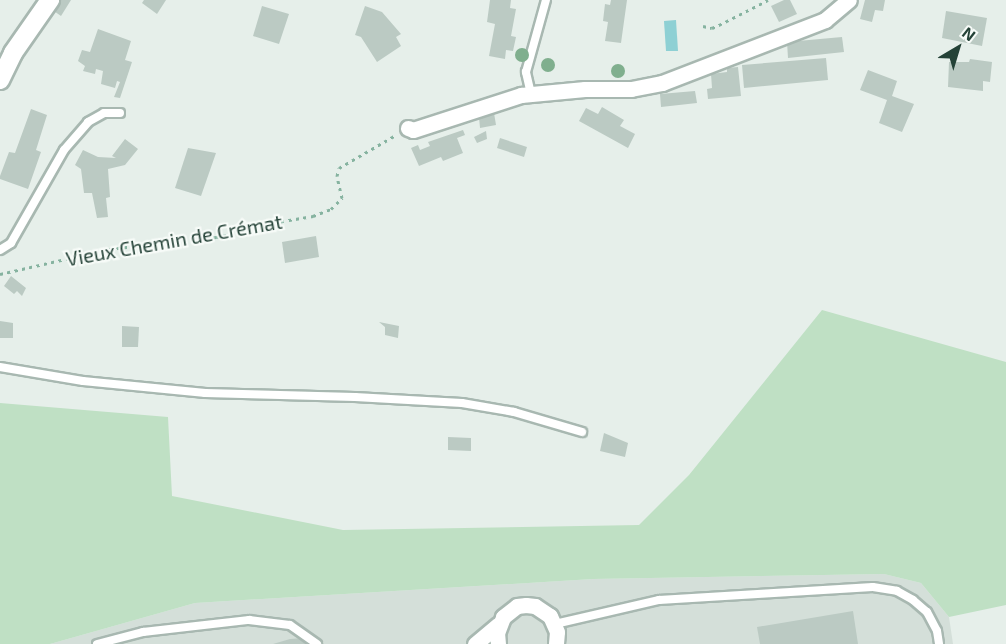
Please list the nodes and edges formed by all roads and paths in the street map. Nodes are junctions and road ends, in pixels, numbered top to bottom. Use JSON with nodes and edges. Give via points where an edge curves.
{"nodes":[{"id":1,"x":50,"y":0,"type":"edge"},
{"id":2,"x":546,"y":0,"type":"edge"},
{"id":3,"x":768,"y":0,"type":"edge"},
{"id":4,"x":849,"y":0,"type":"edge"},
{"id":5,"x":703,"y":26,"type":"dead end"},
{"id":6,"x":0,"y":80,"type":"edge"},
{"id":7,"x":531,"y":94,"type":"junction"},
{"id":8,"x":120,"y":113,"type":"dead end"},
{"id":9,"x":408,"y":128,"type":"joint"},
{"id":10,"x":0,"y":250,"type":"edge"},
{"id":11,"x":0,"y":274,"type":"edge"},
{"id":12,"x":0,"y":367,"type":"edge"},
{"id":13,"x":582,"y":432,"type":"dead end"},
{"id":14,"x":555,"y":624,"type":"junction"},
{"id":15,"x":498,"y":625,"type":"junction"},
{"id":16,"x":558,"y":643,"type":"edge"},
{"id":17,"x":97,"y":644,"type":"edge"},
{"id":18,"x":317,"y":644,"type":"edge"},
{"id":19,"x":475,"y":644,"type":"edge"},
{"id":20,"x":498,"y":644,"type":"edge"},
{"id":21,"x":939,"y":644,"type":"edge"}],
"edges":[{"from":1,"to":6,"type":"street","via":[[13,53]]},
{"from":2,"to":7,"type":"lane","via":[[526,72]]},
{"from":3,"to":5,"type":"path","via":[[712,28]]},
{"from":4,"to":7,"type":"street","via":[[825,20],[662,83],[631,89]]},
{"from":7,"to":9,"type":"street","via":[[483,105],[413,130]]},
{"from":8,"to":10,"type":"lane","via":[[104,113],[88,122],[64,150],[11,243]]},
{"from":9,"to":11,"type":"path","name":"Vieux Chemin de Crémat","via":[[339,168],[342,198],[331,209],[313,216],[259,225],[241,233],[109,249]]},
{"from":12,"to":13,"type":"lane","via":[[83,381],[206,393],[462,403],[514,412]]},
{"from":14,"to":15,"type":"street","via":[[543,610],[526,605],[509,610]]},
{"from":14,"to":16,"type":"street"},
{"from":14,"to":21,"type":"lane","via":[[658,600],[873,587],[897,591],[927,612]]},
{"from":15,"to":19,"type":"street"},
{"from":15,"to":20,"type":"street"},
{"from":17,"to":18,"type":"lane","via":[[143,632],[249,620],[290,625]]}]}
